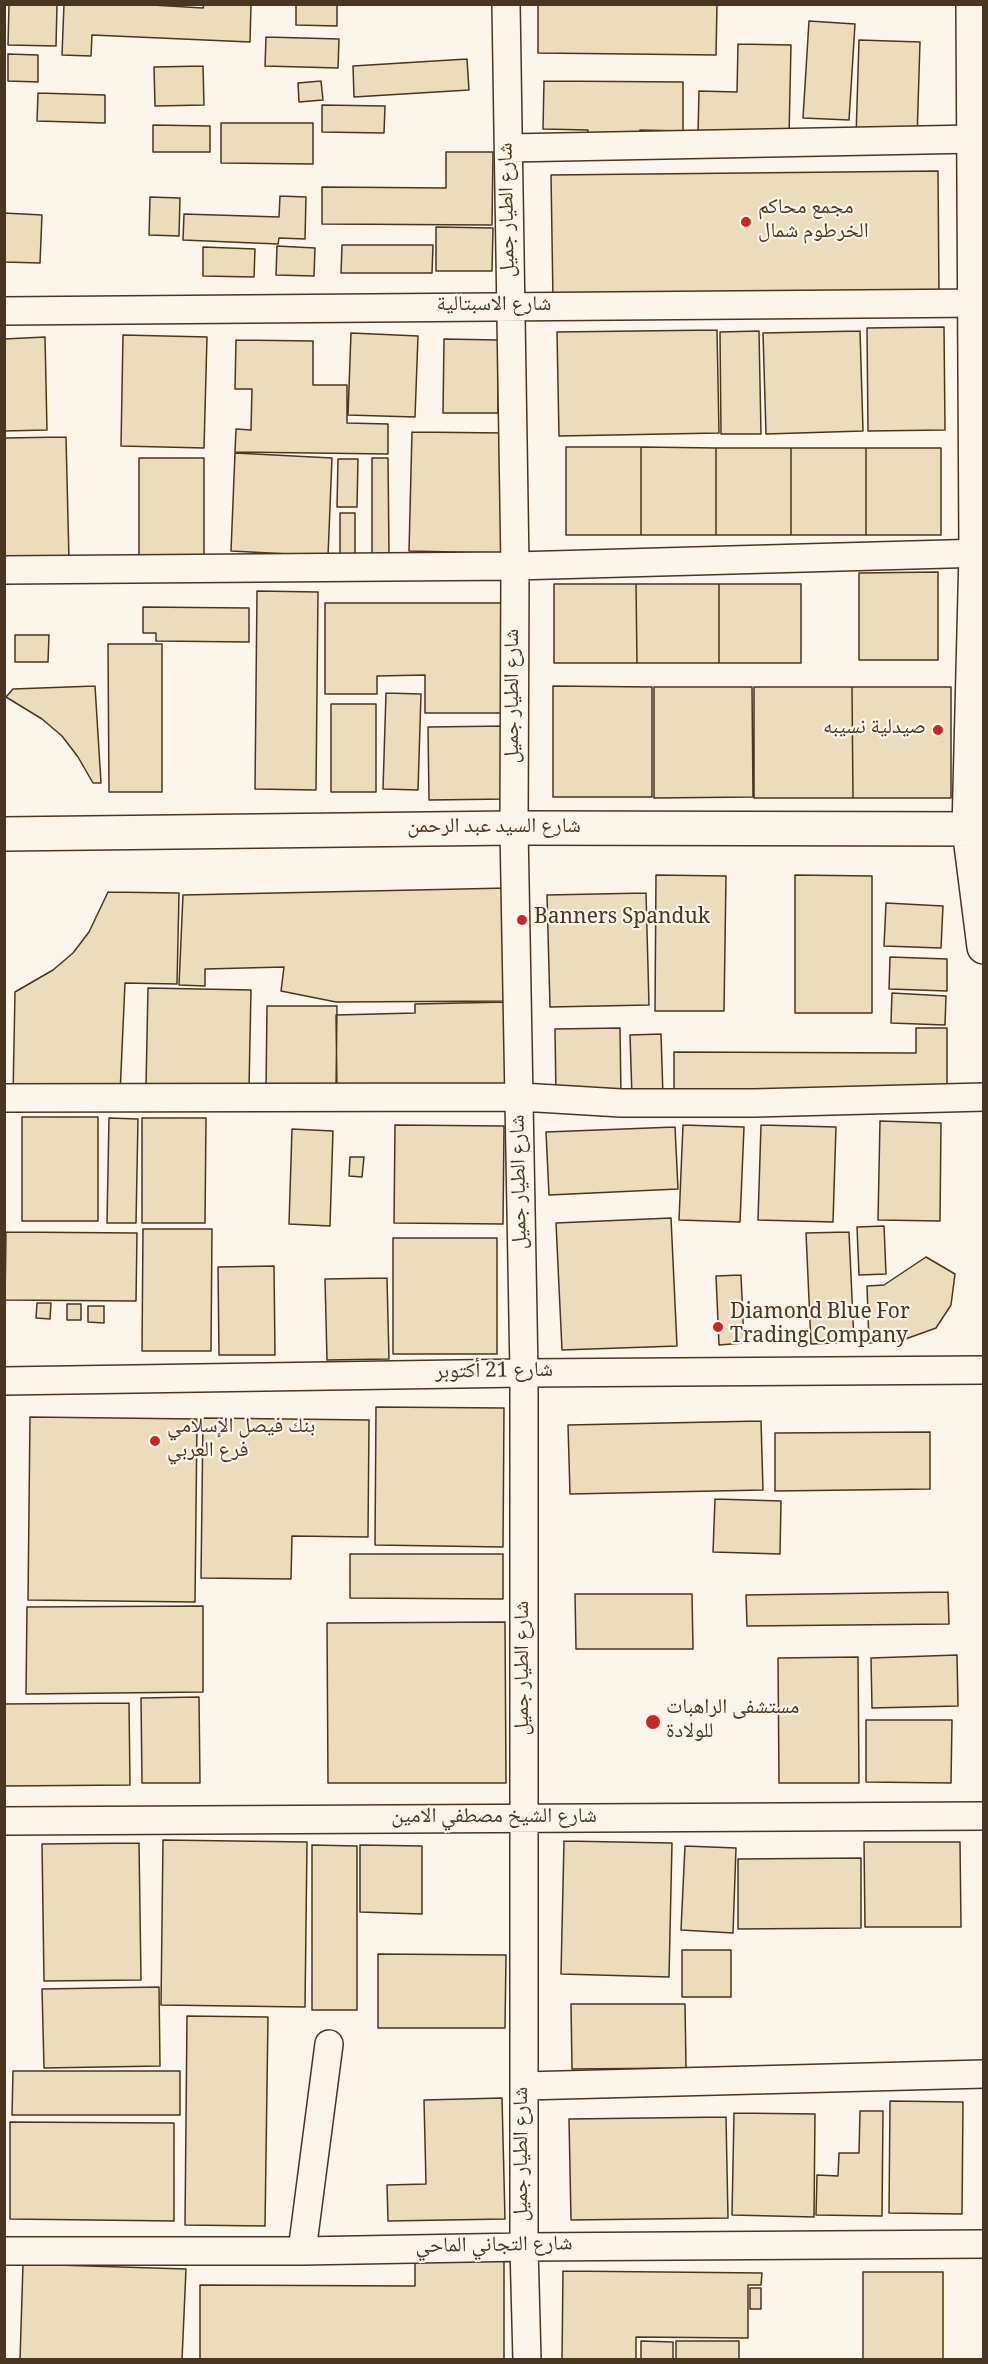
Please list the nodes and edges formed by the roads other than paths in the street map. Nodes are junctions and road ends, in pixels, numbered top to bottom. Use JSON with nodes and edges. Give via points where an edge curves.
{"nodes":[{"id":1,"x":506,"y":4,"type":"edge"},
{"id":2,"x":974,"y":4,"type":"edge"},
{"id":3,"x":975,"y":139,"type":"junction"},
{"id":4,"x":509,"y":148,"type":"junction"},
{"id":5,"x":980,"y":303,"type":"edge"},
{"id":6,"x":512,"y":307,"type":"junction"},
{"id":7,"x":4,"y":311,"type":"edge"},
{"id":8,"x":980,"y":553,"type":"edge"},
{"id":9,"x":515,"y":566,"type":"junction"},
{"id":10,"x":4,"y":570,"type":"edge"},
{"id":11,"x":514,"y":828,"type":"junction"},
{"id":12,"x":976,"y":829,"type":"edge"},
{"id":13,"x":4,"y":834,"type":"edge"},
{"id":14,"x":984,"y":947,"type":"edge"},
{"id":15,"x":521,"y":1097,"type":"junction"},
{"id":16,"x":984,"y":1097,"type":"edge"},
{"id":17,"x":4,"y":1098,"type":"edge"},
{"id":18,"x":984,"y":1370,"type":"edge"},
{"id":19,"x":524,"y":1373,"type":"junction"},
{"id":20,"x":4,"y":1381,"type":"edge"},
{"id":21,"x":984,"y":1816,"type":"edge"},
{"id":22,"x":525,"y":1819,"type":"junction"},
{"id":23,"x":4,"y":1821,"type":"edge"},
{"id":24,"x":329,"y":2044,"type":"dead end"},
{"id":25,"x":984,"y":2074,"type":"edge"},
{"id":26,"x":524,"y":2086,"type":"junction"},
{"id":27,"x":984,"y":2244,"type":"edge"},
{"id":28,"x":524,"y":2247,"type":"junction"},
{"id":29,"x":4,"y":2251,"type":"edge"},
{"id":30,"x":302,"y":2251,"type":"junction"},
{"id":31,"x":527,"y":2360,"type":"edge"}],
"edges":[{"from":1,"to":4,"type":"street","name":"شارع الطيار جميل"},
{"from":2,"to":3,"type":"street"},
{"from":3,"to":4,"type":"street"},
{"from":3,"to":5,"type":"street"},
{"from":4,"to":6,"type":"street","name":"شارع الطيار جميل"},
{"from":5,"to":6,"type":"street","name":"شارع الاسبتالية"},
{"from":5,"to":8,"type":"street"},
{"from":6,"to":7,"type":"street","name":"شارع الاسبتالية"},
{"from":6,"to":9,"type":"street","name":"شارع الطيار جميل"},
{"from":8,"to":9,"type":"street"},
{"from":8,"to":12,"type":"street"},
{"from":9,"to":10,"type":"street"},
{"from":9,"to":11,"type":"street","name":"شارع الطيار جميل"},
{"from":11,"to":12,"type":"street","name":"شارع السيد عبد الرحمن"},
{"from":11,"to":13,"type":"street","name":"شارع السيد عبد الرحمن"},
{"from":11,"to":15,"type":"street","name":"شارع الطيار جميل"},
{"from":12,"to":14,"type":"street"},
{"from":15,"to":16,"type":"street","via":[[621,1103]]},
{"from":15,"to":17,"type":"street"},
{"from":15,"to":19,"type":"street","name":"شارع الطيار جميل"},
{"from":18,"to":19,"type":"street","name":"شارع 21 أكتوبر"},
{"from":19,"to":20,"type":"street","name":"شارع 21 أكتوبر"},
{"from":19,"to":22,"type":"street","name":"شارع الطيار جميل"},
{"from":21,"to":22,"type":"street","name":"شارع الشيخ مصطفي الامين"},
{"from":22,"to":23,"type":"street","name":"شارع الشيخ مصطفي الامين"},
{"from":22,"to":26,"type":"street","name":"شارع الطيار جميل"},
{"from":24,"to":30,"type":"street"},
{"from":25,"to":26,"type":"street"},
{"from":26,"to":28,"type":"street","name":"شارع الطيار جميل"},
{"from":27,"to":28,"type":"street","name":"شارع التجاني الماحي"},
{"from":28,"to":30,"type":"street","name":"شارع التجاني الماحي"},
{"from":28,"to":31,"type":"street","name":"شارع الطيار جميل"},
{"from":29,"to":30,"type":"street","name":"شارع التجاني الماحي"}]}
